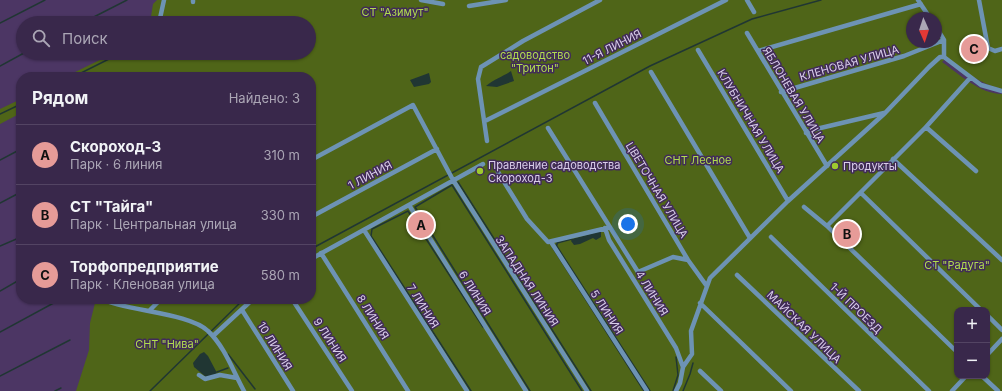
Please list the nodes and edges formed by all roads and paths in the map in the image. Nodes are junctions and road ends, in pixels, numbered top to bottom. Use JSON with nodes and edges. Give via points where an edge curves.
{"nodes":[{"id":1,"x":164,"y":0,"type":"edge"},
{"id":2,"x":421,"y":0,"type":"edge"},
{"id":3,"x":506,"y":0,"type":"edge"},
{"id":4,"x":588,"y":0,"type":"edge"},
{"id":5,"x":600,"y":0,"type":"edge"},
{"id":6,"x":726,"y":0,"type":"edge"},
{"id":7,"x":747,"y":0,"type":"edge"},
{"id":8,"x":979,"y":0,"type":"edge"},
{"id":9,"x":920,"y":2,"type":"edge"},
{"id":10,"x":443,"y":4,"type":"dead end"},
{"id":11,"x":469,"y":6,"type":"dead end"},
{"id":12,"x":589,"y":6,"type":"junction"},
{"id":13,"x":754,"y":12,"type":"dead end"},
{"id":14,"x":926,"y":12,"type":"edge"},
{"id":15,"x":161,"y":16,"type":"edge"},
{"id":16,"x":747,"y":33,"type":"dead end"},
{"id":17,"x":942,"y":37,"type":"edge"},
{"id":18,"x":944,"y":40,"type":"junction"},
{"id":19,"x":1002,"y":49,"type":"edge"},
{"id":20,"x":698,"y":50,"type":"dead end"},
{"id":21,"x":758,"y":51,"type":"junction"},
{"id":22,"x":944,"y":57,"type":"junction"},
{"id":23,"x":651,"y":72,"type":"dead end"},
{"id":24,"x":970,"y":78,"type":"junction"},
{"id":25,"x":1002,"y":91,"type":"edge"},
{"id":26,"x":781,"y":92,"type":"junction"},
{"id":27,"x":594,"y":102,"type":"dead end"},
{"id":28,"x":885,"y":113,"type":"junction"},
{"id":29,"x":485,"y":121,"type":"junction"},
{"id":30,"x":926,"y":127,"type":"junction"},
{"id":31,"x":548,"y":128,"type":"dead end"},
{"id":32,"x":806,"y":133,"type":"junction"},
{"id":33,"x":487,"y":141,"type":"dead end"},
{"id":34,"x":437,"y":149,"type":"junction"},
{"id":35,"x":316,"y":157,"type":"edge"},
{"id":36,"x":893,"y":159,"type":"junction"},
{"id":37,"x":483,"y":164,"type":"dead end"},
{"id":38,"x":827,"y":166,"type":"junction"},
{"id":39,"x":976,"y":171,"type":"dead end"},
{"id":40,"x":498,"y":172,"type":"dead end"},
{"id":41,"x":451,"y":176,"type":"junction"},
{"id":42,"x":861,"y":193,"type":"junction"},
{"id":43,"x":788,"y":201,"type":"junction"},
{"id":44,"x":409,"y":205,"type":"junction"},
{"id":45,"x":804,"y":207,"type":"dead end"},
{"id":46,"x":316,"y":214,"type":"edge"},
{"id":47,"x":827,"y":226,"type":"junction"},
{"id":48,"x":608,"y":228,"type":"junction"},
{"id":49,"x":364,"y":230,"type":"junction"},
{"id":50,"x":771,"y":237,"type":"dead end"},
{"id":51,"x":750,"y":238,"type":"junction"},
{"id":52,"x":551,"y":242,"type":"junction"},
{"id":53,"x":321,"y":253,"type":"junction"},
{"id":54,"x":316,"y":256,"type":"edge"},
{"id":55,"x":688,"y":260,"type":"junction"},
{"id":56,"x":1002,"y":260,"type":"edge"},
{"id":57,"x":737,"y":275,"type":"dead end"},
{"id":58,"x":706,"y":286,"type":"junction"},
{"id":59,"x":700,"y":303,"type":"junction"},
{"id":60,"x":112,"y":304,"type":"edge"},
{"id":61,"x":156,"y":304,"type":"edge"},
{"id":62,"x":249,"y":304,"type":"edge"},
{"id":63,"x":295,"y":304,"type":"edge"},
{"id":64,"x":978,"y":307,"type":"edge"},
{"id":65,"x":242,"y":310,"type":"junction"},
{"id":66,"x":149,"y":311,"type":"junction"},
{"id":67,"x":990,"y":318,"type":"edge"},
{"id":68,"x":1002,"y":330,"type":"edge"},
{"id":69,"x":212,"y":334,"type":"junction"},
{"id":70,"x":1002,"y":339,"type":"edge"},
{"id":71,"x":954,"y":349,"type":"edge"},
{"id":72,"x":990,"y":352,"type":"edge"},
{"id":73,"x":683,"y":367,"type":"junction"},
{"id":74,"x":700,"y":371,"type":"dead end"},
{"id":75,"x":200,"y":375,"type":"dead end"},
{"id":76,"x":236,"y":378,"type":"junction"},
{"id":77,"x":963,"y":379,"type":"edge"},
{"id":78,"x":985,"y":379,"type":"edge"},
{"id":79,"x":244,"y":391,"type":"edge"},
{"id":80,"x":293,"y":391,"type":"edge"},
{"id":81,"x":352,"y":391,"type":"edge"},
{"id":82,"x":408,"y":391,"type":"edge"},
{"id":83,"x":467,"y":391,"type":"edge"},
{"id":84,"x":526,"y":391,"type":"edge"},
{"id":85,"x":587,"y":391,"type":"edge"},
{"id":86,"x":647,"y":391,"type":"edge"},
{"id":87,"x":676,"y":391,"type":"edge"},
{"id":88,"x":721,"y":391,"type":"edge"},
{"id":89,"x":791,"y":391,"type":"edge"},
{"id":90,"x":859,"y":391,"type":"edge"},
{"id":91,"x":929,"y":391,"type":"edge"},
{"id":92,"x":952,"y":391,"type":"edge"},
{"id":93,"x":998,"y":391,"type":"edge"}],
"edges":[{"from":1,"to":15,"type":"street"},
{"from":2,"to":10,"type":"street"},
{"from":3,"to":11,"type":"street"},
{"from":4,"to":12,"type":"street"},
{"from":5,"to":12,"type":"street"},
{"from":6,"to":29,"type":"street","name":"11-Я ЛИНИЯ"},
{"from":7,"to":13,"type":"street"},
{"from":8,"to":19,"type":"street","via":[[988,48],[995,51]]},
{"from":9,"to":14,"type":"street"},
{"from":9,"to":21,"type":"street"},
{"from":12,"to":29,"type":"street","via":[[523,40],[481,67],[478,79]]},
{"from":16,"to":21,"type":"street","name":"ЯБЛОНЕВАЯ УЛИЦА"},
{"from":17,"to":18,"type":"street"},
{"from":18,"to":22,"type":"street"},
{"from":18,"to":26,"type":"street","name":"КЛЕНОВАЯ УЛИЦА","via":[[904,56]]},
{"from":20,"to":43,"type":"street","name":"КЛУБНИЧНАЯ УЛИЦА"},
{"from":21,"to":26,"type":"street","name":"ЯБЛОНЕВАЯ УЛИЦА"},
{"from":22,"to":24,"type":"street"},
{"from":22,"to":28,"type":"street","via":[[940,57],[929,67]]},
{"from":23,"to":51,"type":"street"},
{"from":24,"to":25,"type":"street","via":[[981,85]]},
{"from":24,"to":30,"type":"street"},
{"from":26,"to":32,"type":"street","name":"ЯБЛОНЕВАЯ УЛИЦА"},
{"from":27,"to":55,"type":"street","name":"ЦВЕТОЧНАЯ УЛИЦА"},
{"from":28,"to":32,"type":"street"},
{"from":28,"to":38,"type":"street"},
{"from":29,"to":33,"type":"street"},
{"from":30,"to":36,"type":"street"},
{"from":30,"to":39,"type":"street"},
{"from":31,"to":48,"type":"street"},
{"from":32,"to":38,"type":"street","name":"ЯБЛОНЕВАЯ УЛИЦА"},
{"from":34,"to":35,"type":"street","name":"ЗАПАДНАЯ ЛИНИЯ","via":[[413,105]]},
{"from":34,"to":41,"type":"street","name":"ЗАПАДНАЯ ЛИНИЯ"},
{"from":34,"to":46,"type":"street","name":"1 ЛИНИЯ"},
{"from":36,"to":42,"type":"street"},
{"from":36,"to":56,"type":"street"},
{"from":37,"to":41,"type":"street"},
{"from":38,"to":43,"type":"street"},
{"from":40,"to":52,"type":"street","name":"5 ЛИНИЯ","via":[[527,219],[548,242]]},
{"from":41,"to":44,"type":"street"},
{"from":41,"to":85,"type":"street","name":"ЗАПАДНАЯ ЛИНИЯ"},
{"from":42,"to":47,"type":"street"},
{"from":42,"to":64,"type":"street"},
{"from":43,"to":51,"type":"street"},
{"from":44,"to":49,"type":"street"},
{"from":44,"to":84,"type":"street","name":"6 ЛИНИЯ"},
{"from":45,"to":47,"type":"street"},
{"from":47,"to":71,"type":"street"},
{"from":48,"to":52,"type":"street"},
{"from":48,"to":55,"type":"street","via":[[638,272],[673,257]]},
{"from":48,"to":73,"type":"street","name":"4 ЛИНИЯ","via":[[609,240],[676,348]]},
{"from":49,"to":53,"type":"street"},
{"from":49,"to":83,"type":"street","name":"7 ЛИНИЯ"},
{"from":50,"to":91,"type":"street","name":"1-Й ПРОЕЗД"},
{"from":51,"to":58,"type":"street","via":[[718,268]]},
{"from":52,"to":86,"type":"street","name":"5 ЛИНИЯ"},
{"from":53,"to":54,"type":"street"},
{"from":53,"to":82,"type":"street","name":"8 ЛИНИЯ"},
{"from":55,"to":58,"type":"street","name":"ЦВЕТОЧНАЯ УЛИЦА"},
{"from":57,"to":90,"type":"street","name":"МАЙСКАЯ УЛИЦА"},
{"from":58,"to":59,"type":"street"},
{"from":59,"to":73,"type":"street","via":[[691,331],[692,354]]},
{"from":59,"to":89,"type":"street"},
{"from":60,"to":66,"type":"street"},
{"from":61,"to":66,"type":"street"},
{"from":62,"to":65,"type":"street"},
{"from":63,"to":81,"type":"street","name":"9 ЛИНИЯ"},
{"from":65,"to":69,"type":"street"},
{"from":65,"to":80,"type":"street","name":"10 ЛИНИЯ"},
{"from":66,"to":69,"type":"street","via":[[196,323]]},
{"from":67,"to":68,"type":"street"},
{"from":69,"to":76,"type":"street"},
{"from":70,"to":72,"type":"street"},
{"from":73,"to":87,"type":"street"},
{"from":74,"to":88,"type":"street"},
{"from":75,"to":76,"type":"street","via":[[205,379],[220,375]]},
{"from":76,"to":79,"type":"street"},
{"from":77,"to":92,"type":"street"},
{"from":78,"to":93,"type":"street"}]}
